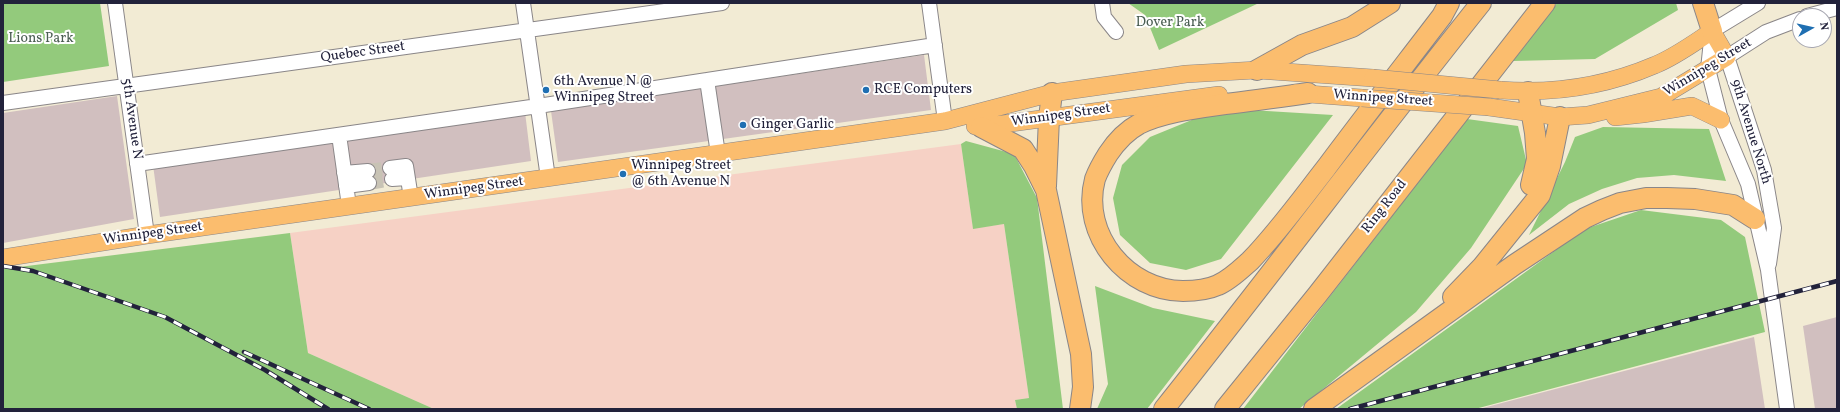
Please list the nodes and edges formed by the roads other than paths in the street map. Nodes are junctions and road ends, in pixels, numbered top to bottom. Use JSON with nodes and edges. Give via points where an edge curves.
{"nodes":[{"id":1,"x":115,"y":3,"type":"edge"},
{"id":2,"x":523,"y":3,"type":"edge"},
{"id":3,"x":722,"y":3,"type":"edge"},
{"id":4,"x":929,"y":3,"type":"edge"},
{"id":5,"x":1102,"y":3,"type":"edge"},
{"id":6,"x":1390,"y":3,"type":"edge"},
{"id":7,"x":1449,"y":3,"type":"edge"},
{"id":8,"x":1481,"y":3,"type":"edge"},
{"id":9,"x":1545,"y":3,"type":"edge"},
{"id":10,"x":1703,"y":3,"type":"edge"},
{"id":11,"x":1758,"y":3,"type":"edge"},
{"id":12,"x":1792,"y":22,"type":"edge"},
{"id":13,"x":527,"y":31,"type":"junction"},
{"id":14,"x":1712,"y":31,"type":"junction"},
{"id":15,"x":1116,"y":32,"type":"dead end"},
{"id":16,"x":935,"y":45,"type":"junction"},
{"id":17,"x":1727,"y":57,"type":"junction"},
{"id":18,"x":1708,"y":69,"type":"junction"},
{"id":19,"x":1257,"y":70,"type":"junction"},
{"id":20,"x":708,"y":80,"type":"junction"},
{"id":21,"x":127,"y":86,"type":"junction"},
{"id":22,"x":1528,"y":92,"type":"junction"},
{"id":23,"x":1052,"y":93,"type":"junction"},
{"id":24,"x":1308,"y":93,"type":"junction"},
{"id":25,"x":3,"y":103,"type":"edge"},
{"id":26,"x":538,"y":106,"type":"junction"},
{"id":27,"x":1532,"y":114,"type":"junction"},
{"id":28,"x":1588,"y":116,"type":"junction"},
{"id":29,"x":1560,"y":117,"type":"junction"},
{"id":30,"x":1048,"y":118,"type":"junction"},
{"id":31,"x":1721,"y":120,"type":"junction"},
{"id":32,"x":946,"y":122,"type":"junction"},
{"id":33,"x":981,"y":127,"type":"junction"},
{"id":34,"x":339,"y":135,"type":"junction"},
{"id":35,"x":718,"y":154,"type":"junction"},
{"id":36,"x":138,"y":164,"type":"junction"},
{"id":37,"x":391,"y":174,"type":"tunnel mouth"},
{"id":38,"x":368,"y":177,"type":"tunnel mouth"},
{"id":39,"x":548,"y":178,"type":"junction"},
{"id":40,"x":345,"y":180,"type":"junction"},
{"id":41,"x":1046,"y":190,"type":"junction"},
{"id":42,"x":410,"y":198,"type":"junction"},
{"id":43,"x":349,"y":206,"type":"junction"},
{"id":44,"x":1755,"y":219,"type":"junction"},
{"id":45,"x":1517,"y":224,"type":"junction"},
{"id":46,"x":147,"y":235,"type":"junction"},
{"id":47,"x":3,"y":258,"type":"edge"},
{"id":48,"x":1768,"y":270,"type":"junction"},
{"id":49,"x":1416,"y":334,"type":"junction"},
{"id":50,"x":1080,"y":409,"type":"edge"},
{"id":51,"x":1164,"y":409,"type":"edge"},
{"id":52,"x":1225,"y":409,"type":"edge"},
{"id":53,"x":1314,"y":409,"type":"edge"},
{"id":54,"x":1787,"y":409,"type":"edge"}],
"edges":[{"from":1,"to":21,"type":"street","name":"5th Avenue N"},
{"from":2,"to":13,"type":"street"},
{"from":3,"to":13,"type":"street","name":"Quebec Street"},
{"from":4,"to":16,"type":"street"},
{"from":5,"to":15,"type":"street","via":[[1104,17]]},
{"from":6,"to":19,"type":"highway","via":[[1352,28],[1302,45]]},
{"from":7,"to":24,"type":"highway","via":[[1442,16],[1272,238],[1238,272],[1219,285],[1196,291],[1165,290],[1132,276],[1116,261],[1104,243],[1096,223],[1093,198],[1096,179],[1114,144],[1140,124],[1181,110]]},
{"from":8,"to":51,"type":"highway"},
{"from":9,"to":52,"type":"highway","name":"Ring Road"},
{"from":10,"to":14,"type":"highway"},
{"from":11,"to":14,"type":"street","name":"Winnipeg Street"},
{"from":12,"to":17,"type":"street","name":"Winnipeg Street","via":[[1766,32]]},
{"from":13,"to":21,"type":"street","name":"Quebec Street"},
{"from":13,"to":26,"type":"street"},
{"from":14,"to":17,"type":"main road","name":"9th Avenue North"},
{"from":14,"to":18,"type":"street","name":"9th Avenue North"},
{"from":14,"to":22,"type":"main road","name":"Winnipeg Street","via":[[1656,65],[1625,76],[1558,91]]},
{"from":16,"to":20,"type":"street"},
{"from":16,"to":32,"type":"street"},
{"from":17,"to":18,"type":"main road","name":"Winnipeg Street"},
{"from":17,"to":48,"type":"street","name":"9th Avenue North","via":[[1764,170],[1774,228]]},
{"from":18,"to":28,"type":"main road","name":"Winnipeg Street","via":[[1661,97]]},
{"from":18,"to":31,"type":"street","name":"9th Avenue North"},
{"from":19,"to":22,"type":"main road","name":"Winnipeg Street","bridge":true},
{"from":19,"to":23,"type":"main road","name":"Winnipeg Street","via":[[1186,74]]},
{"from":20,"to":26,"type":"street"},
{"from":20,"to":35,"type":"street"},
{"from":21,"to":25,"type":"street","name":"Quebec Street"},
{"from":21,"to":36,"type":"street","name":"5th Avenue N"},
{"from":22,"to":27,"type":"highway"},
{"from":23,"to":30,"type":"highway"},
{"from":23,"to":32,"type":"main road","name":"Winnipeg Street"},
{"from":24,"to":27,"type":"main road","name":"Winnipeg Street","bridge":true,"via":[[1490,106]]},
{"from":24,"to":30,"type":"main road","name":"Winnipeg Street","via":[[1262,92],[1220,95]]},
{"from":26,"to":34,"type":"street"},
{"from":26,"to":39,"type":"street"},
{"from":27,"to":29,"type":"main road","name":"Winnipeg Street"},
{"from":27,"to":45,"type":"highway","via":[[1537,159]]},
{"from":28,"to":29,"type":"main road","name":"Winnipeg Street"},
{"from":28,"to":31,"type":"main road","via":[[1616,117],[1692,106]]},
{"from":29,"to":45,"type":"highway","via":[[1550,166],[1540,195]]},
{"from":30,"to":33,"type":"main road","name":"Winnipeg Street"},
{"from":30,"to":41,"type":"highway"},
{"from":31,"to":44,"type":"street","name":"9th Avenue North","via":[[1748,184]]},
{"from":32,"to":33,"type":"main road","name":"Winnipeg Street"},
{"from":32,"to":35,"type":"main road","name":"Winnipeg Street"},
{"from":33,"to":41,"type":"highway","via":[[1023,149]]},
{"from":34,"to":36,"type":"street"},
{"from":34,"to":40,"type":"street"},
{"from":35,"to":39,"type":"main road","name":"Winnipeg Street"},
{"from":36,"to":46,"type":"street","name":"5th Avenue N"},
{"from":37,"to":42,"type":"street","via":[[408,178]]},
{"from":38,"to":40,"type":"street"},
{"from":39,"to":42,"type":"main road","name":"Winnipeg Street"},
{"from":40,"to":43,"type":"street"},
{"from":41,"to":50,"type":"highway","via":[[1081,354],[1083,387]]},
{"from":42,"to":43,"type":"main road","name":"Winnipeg Street"},
{"from":43,"to":46,"type":"main road","name":"Winnipeg Street"},
{"from":44,"to":48,"type":"street","name":"9th Avenue North"},
{"from":44,"to":49,"type":"highway","via":[[1733,205],[1695,199],[1646,198],[1620,203],[1585,218],[1514,264]]},
{"from":45,"to":49,"type":"highway","via":[[1482,267]]},
{"from":46,"to":47,"type":"main road","name":"Winnipeg Street"},
{"from":48,"to":54,"type":"street","name":"9th Avenue North"},
{"from":49,"to":53,"type":"highway"}]}
